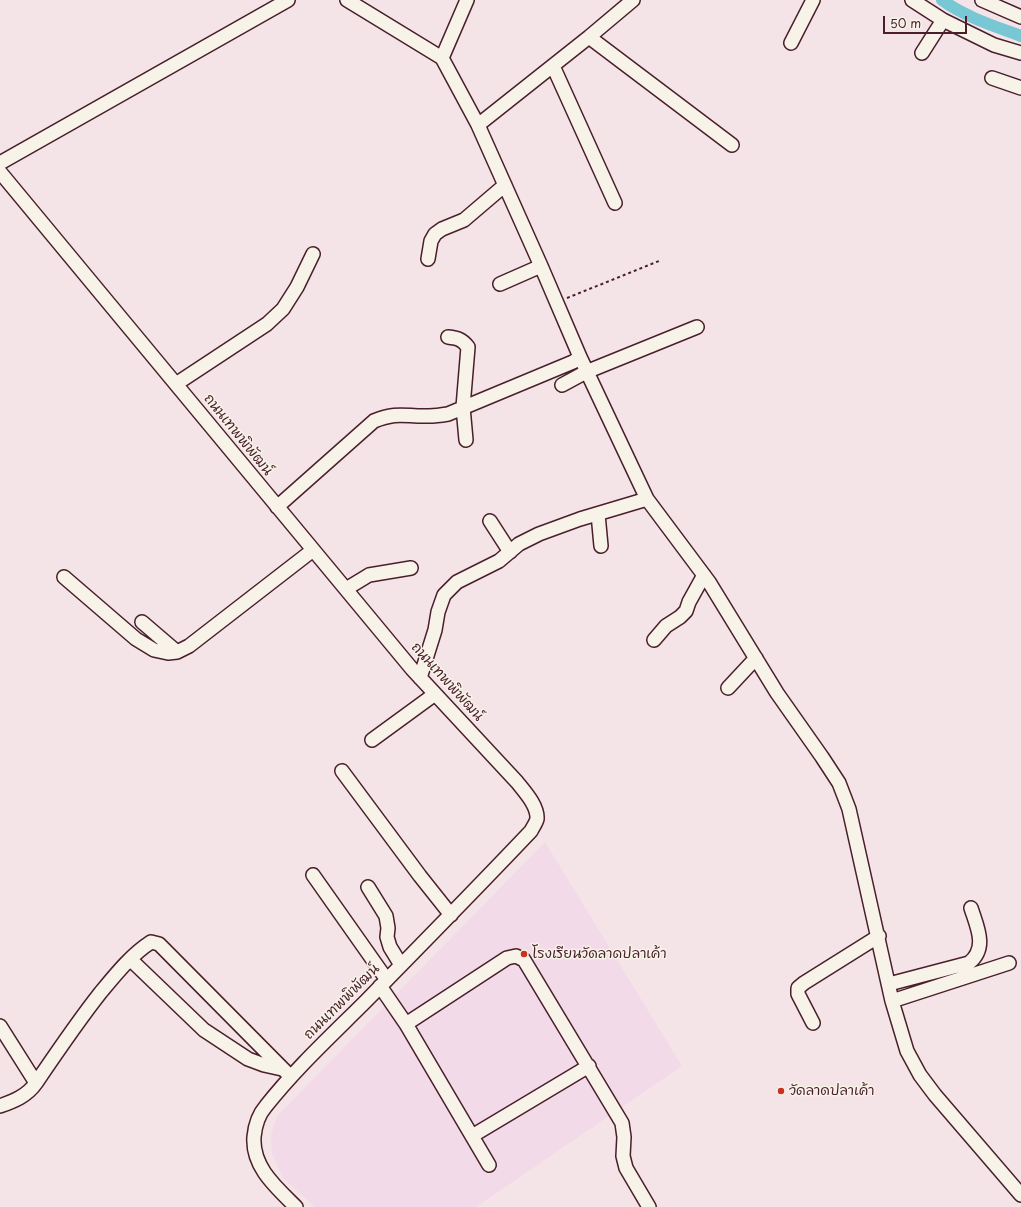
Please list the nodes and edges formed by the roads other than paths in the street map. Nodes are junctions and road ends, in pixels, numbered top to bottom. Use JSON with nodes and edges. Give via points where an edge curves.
{"nodes":[{"id":1,"x":288,"y":0,"type":"edge"},
{"id":2,"x":347,"y":0,"type":"edge"},
{"id":3,"x":467,"y":0,"type":"edge"},
{"id":4,"x":633,"y":0,"type":"edge"},
{"id":5,"x":812,"y":0,"type":"edge"},
{"id":6,"x":912,"y":0,"type":"edge"},
{"id":7,"x":982,"y":0,"type":"edge"},
{"id":8,"x":1007,"y":5,"type":"edge"},
{"id":9,"x":1021,"y":17,"type":"edge"},
{"id":10,"x":943,"y":20,"type":"junction"},
{"id":11,"x":590,"y":37,"type":"junction"},
{"id":12,"x":791,"y":43,"type":"dead end"},
{"id":13,"x":922,"y":53,"type":"dead end"},
{"id":14,"x":1021,"y":53,"type":"edge"},
{"id":15,"x":442,"y":58,"type":"junction"},
{"id":16,"x":553,"y":66,"type":"junction"},
{"id":17,"x":992,"y":78,"type":"dead end"},
{"id":18,"x":1021,"y":88,"type":"edge"},
{"id":19,"x":478,"y":125,"type":"junction"},
{"id":20,"x":732,"y":145,"type":"dead end"},
{"id":21,"x":0,"y":163,"type":"edge"},
{"id":22,"x":0,"y":172,"type":"edge"},
{"id":23,"x":505,"y":185,"type":"junction"},
{"id":24,"x":616,"y":203,"type":"dead end"},
{"id":25,"x":313,"y":254,"type":"dead end"},
{"id":26,"x":428,"y":259,"type":"dead end"},
{"id":27,"x":541,"y":266,"type":"junction"},
{"id":28,"x":500,"y":284,"type":"dead end"},
{"id":29,"x":697,"y":327,"type":"dead end"},
{"id":30,"x":448,"y":337,"type":"dead end"},
{"id":31,"x":580,"y":357,"type":"junction"},
{"id":32,"x":586,"y":372,"type":"junction"},
{"id":33,"x":176,"y":384,"type":"junction"},
{"id":34,"x":562,"y":385,"type":"dead end"},
{"id":35,"x":463,"y":407,"type":"junction"},
{"id":36,"x":466,"y":440,"type":"dead end"},
{"id":37,"x":647,"y":499,"type":"junction"},
{"id":38,"x":277,"y":507,"type":"junction"},
{"id":39,"x":598,"y":514,"type":"junction"},
{"id":40,"x":490,"y":521,"type":"dead end"},
{"id":41,"x":601,"y":546,"type":"dead end"},
{"id":42,"x":313,"y":550,"type":"junction"},
{"id":43,"x":510,"y":552,"type":"junction"},
{"id":44,"x":411,"y":568,"type":"dead end"},
{"id":45,"x":704,"y":575,"type":"junction"},
{"id":46,"x":64,"y":577,"type":"dead end"},
{"id":47,"x":346,"y":589,"type":"junction"},
{"id":48,"x":142,"y":622,"type":"dead end"},
{"id":49,"x":654,"y":640,"type":"dead end"},
{"id":50,"x":177,"y":652,"type":"junction"},
{"id":51,"x":756,"y":658,"type":"junction"},
{"id":52,"x":420,"y":678,"type":"junction"},
{"id":53,"x":728,"y":688,"type":"dead end"},
{"id":54,"x":435,"y":694,"type":"junction"},
{"id":55,"x":372,"y":740,"type":"dead end"},
{"id":56,"x":342,"y":771,"type":"dead end"},
{"id":57,"x":313,"y":875,"type":"dead end"},
{"id":58,"x":368,"y":887,"type":"dead end"},
{"id":59,"x":971,"y":908,"type":"dead end"},
{"id":60,"x":451,"y":915,"type":"junction"},
{"id":61,"x":878,"y":936,"type":"junction"},
{"id":62,"x":130,"y":959,"type":"junction"},
{"id":63,"x":1009,"y":963,"type":"dead end"},
{"id":64,"x":402,"y":965,"type":"junction"},
{"id":65,"x":384,"y":983,"type":"junction"},
{"id":66,"x":889,"y":984,"type":"junction"},
{"id":67,"x":892,"y":1001,"type":"junction"},
{"id":68,"x":812,"y":1023,"type":"dead end"},
{"id":69,"x":406,"y":1024,"type":"junction"},
{"id":70,"x":0,"y":1026,"type":"edge"},
{"id":71,"x":588,"y":1066,"type":"junction"},
{"id":72,"x":286,"y":1073,"type":"junction"},
{"id":73,"x":36,"y":1083,"type":"junction"},
{"id":74,"x":0,"y":1106,"type":"edge"},
{"id":75,"x":472,"y":1136,"type":"junction"},
{"id":76,"x":489,"y":1165,"type":"dead end"},
{"id":77,"x":1021,"y":1195,"type":"edge"},
{"id":78,"x":296,"y":1207,"type":"edge"},
{"id":79,"x":649,"y":1207,"type":"edge"}],
"edges":[{"from":1,"to":21,"type":"street"},
{"from":2,"to":15,"type":"street"},
{"from":3,"to":15,"type":"street"},
{"from":4,"to":11,"type":"street"},
{"from":5,"to":12,"type":"street"},
{"from":6,"to":10,"type":"street"},
{"from":7,"to":8,"type":"street"},
{"from":8,"to":9,"type":"street"},
{"from":10,"to":13,"type":"street"},
{"from":10,"to":14,"type":"street","via":[[994,45]]},
{"from":11,"to":16,"type":"street"},
{"from":11,"to":20,"type":"street"},
{"from":15,"to":19,"type":"street"},
{"from":16,"to":19,"type":"street"},
{"from":16,"to":24,"type":"street"},
{"from":17,"to":18,"type":"street"},
{"from":19,"to":23,"type":"street"},
{"from":22,"to":33,"type":"street","name":"ถนนเทพพิพัฒน์"},
{"from":23,"to":26,"type":"street","via":[[464,220],[435,234]]},
{"from":23,"to":27,"type":"street"},
{"from":25,"to":33,"type":"street","via":[[294,292],[278,314],[267,324]]},
{"from":27,"to":28,"type":"street"},
{"from":27,"to":31,"type":"street"},
{"from":29,"to":32,"type":"street"},
{"from":30,"to":35,"type":"street","via":[[464,341],[468,347]]},
{"from":31,"to":32,"type":"street"},
{"from":31,"to":35,"type":"street"},
{"from":32,"to":34,"type":"street"},
{"from":32,"to":37,"type":"street"},
{"from":33,"to":38,"type":"street","name":"ถนนเทพพิพัฒน์"},
{"from":35,"to":36,"type":"street"},
{"from":35,"to":38,"type":"street","via":[[448,414],[396,414],[374,421]]},
{"from":37,"to":39,"type":"street"},
{"from":37,"to":45,"type":"street"},
{"from":38,"to":42,"type":"street","name":"ถนนเทพพิพัฒน์"},
{"from":39,"to":41,"type":"street"},
{"from":39,"to":43,"type":"street","via":[[539,534],[518,544]]},
{"from":40,"to":43,"type":"street"},
{"from":42,"to":47,"type":"street","name":"ถนนเทพพิพัฒน์"},
{"from":42,"to":50,"type":"street","via":[[189,646]]},
{"from":43,"to":52,"type":"street","via":[[499,561],[457,582],[444,595]]},
{"from":44,"to":47,"type":"street","via":[[369,575]]},
{"from":45,"to":49,"type":"street","via":[[686,611],[666,626]]},
{"from":45,"to":51,"type":"street"},
{"from":46,"to":50,"type":"street","via":[[136,639],[154,650]]},
{"from":47,"to":52,"type":"street","name":"ถนนเทพพิพัฒน์"},
{"from":48,"to":50,"type":"street"},
{"from":51,"to":53,"type":"street"},
{"from":51,"to":61,"type":"street","via":[[839,783],[849,809]]},
{"from":52,"to":54,"type":"street","name":"ถนนเทพพิพัฒน์"},
{"from":54,"to":55,"type":"street"},
{"from":54,"to":60,"type":"street","name":"ถนนเทพพิพัฒน์","via":[[518,782],[536,811],[537,820],[531,831]]},
{"from":56,"to":60,"type":"street"},
{"from":57,"to":65,"type":"street"},
{"from":58,"to":64,"type":"street","via":[[386,916],[390,947]]},
{"from":59,"to":66,"type":"street","via":[[980,938],[976,958],[969,963]]},
{"from":60,"to":64,"type":"street","name":"ถนนเทพพิพัฒน์"},
{"from":61,"to":66,"type":"street"},
{"from":61,"to":68,"type":"street","via":[[798,988],[798,994]]},
{"from":62,"to":72,"type":"street","via":[[204,1030],[248,1059]]},
{"from":62,"to":72,"type":"street","via":[[151,942],[159,944]]},
{"from":62,"to":73,"type":"street","via":[[86,1011]]},
{"from":63,"to":67,"type":"street"},
{"from":64,"to":65,"type":"street","name":"ถนนเทพพิพัฒน์"},
{"from":65,"to":69,"type":"street"},
{"from":65,"to":72,"type":"street","name":"ถนนเทพพิพัฒน์"},
{"from":66,"to":67,"type":"street"},
{"from":67,"to":77,"type":"street","via":[[907,1051],[920,1075]]},
{"from":69,"to":71,"type":"street","via":[[507,958],[516,956],[524,960]]},
{"from":69,"to":75,"type":"street"},
{"from":70,"to":73,"type":"street"},
{"from":71,"to":75,"type":"street"},
{"from":71,"to":79,"type":"street","via":[[622,1123],[626,1168]]},
{"from":72,"to":78,"type":"street","name":"ถนนเทพพิพัฒน์","via":[[264,1107],[254,1137],[257,1161],[272,1184]]},
{"from":73,"to":74,"type":"street","via":[[27,1094]]},
{"from":75,"to":76,"type":"street"}]}
